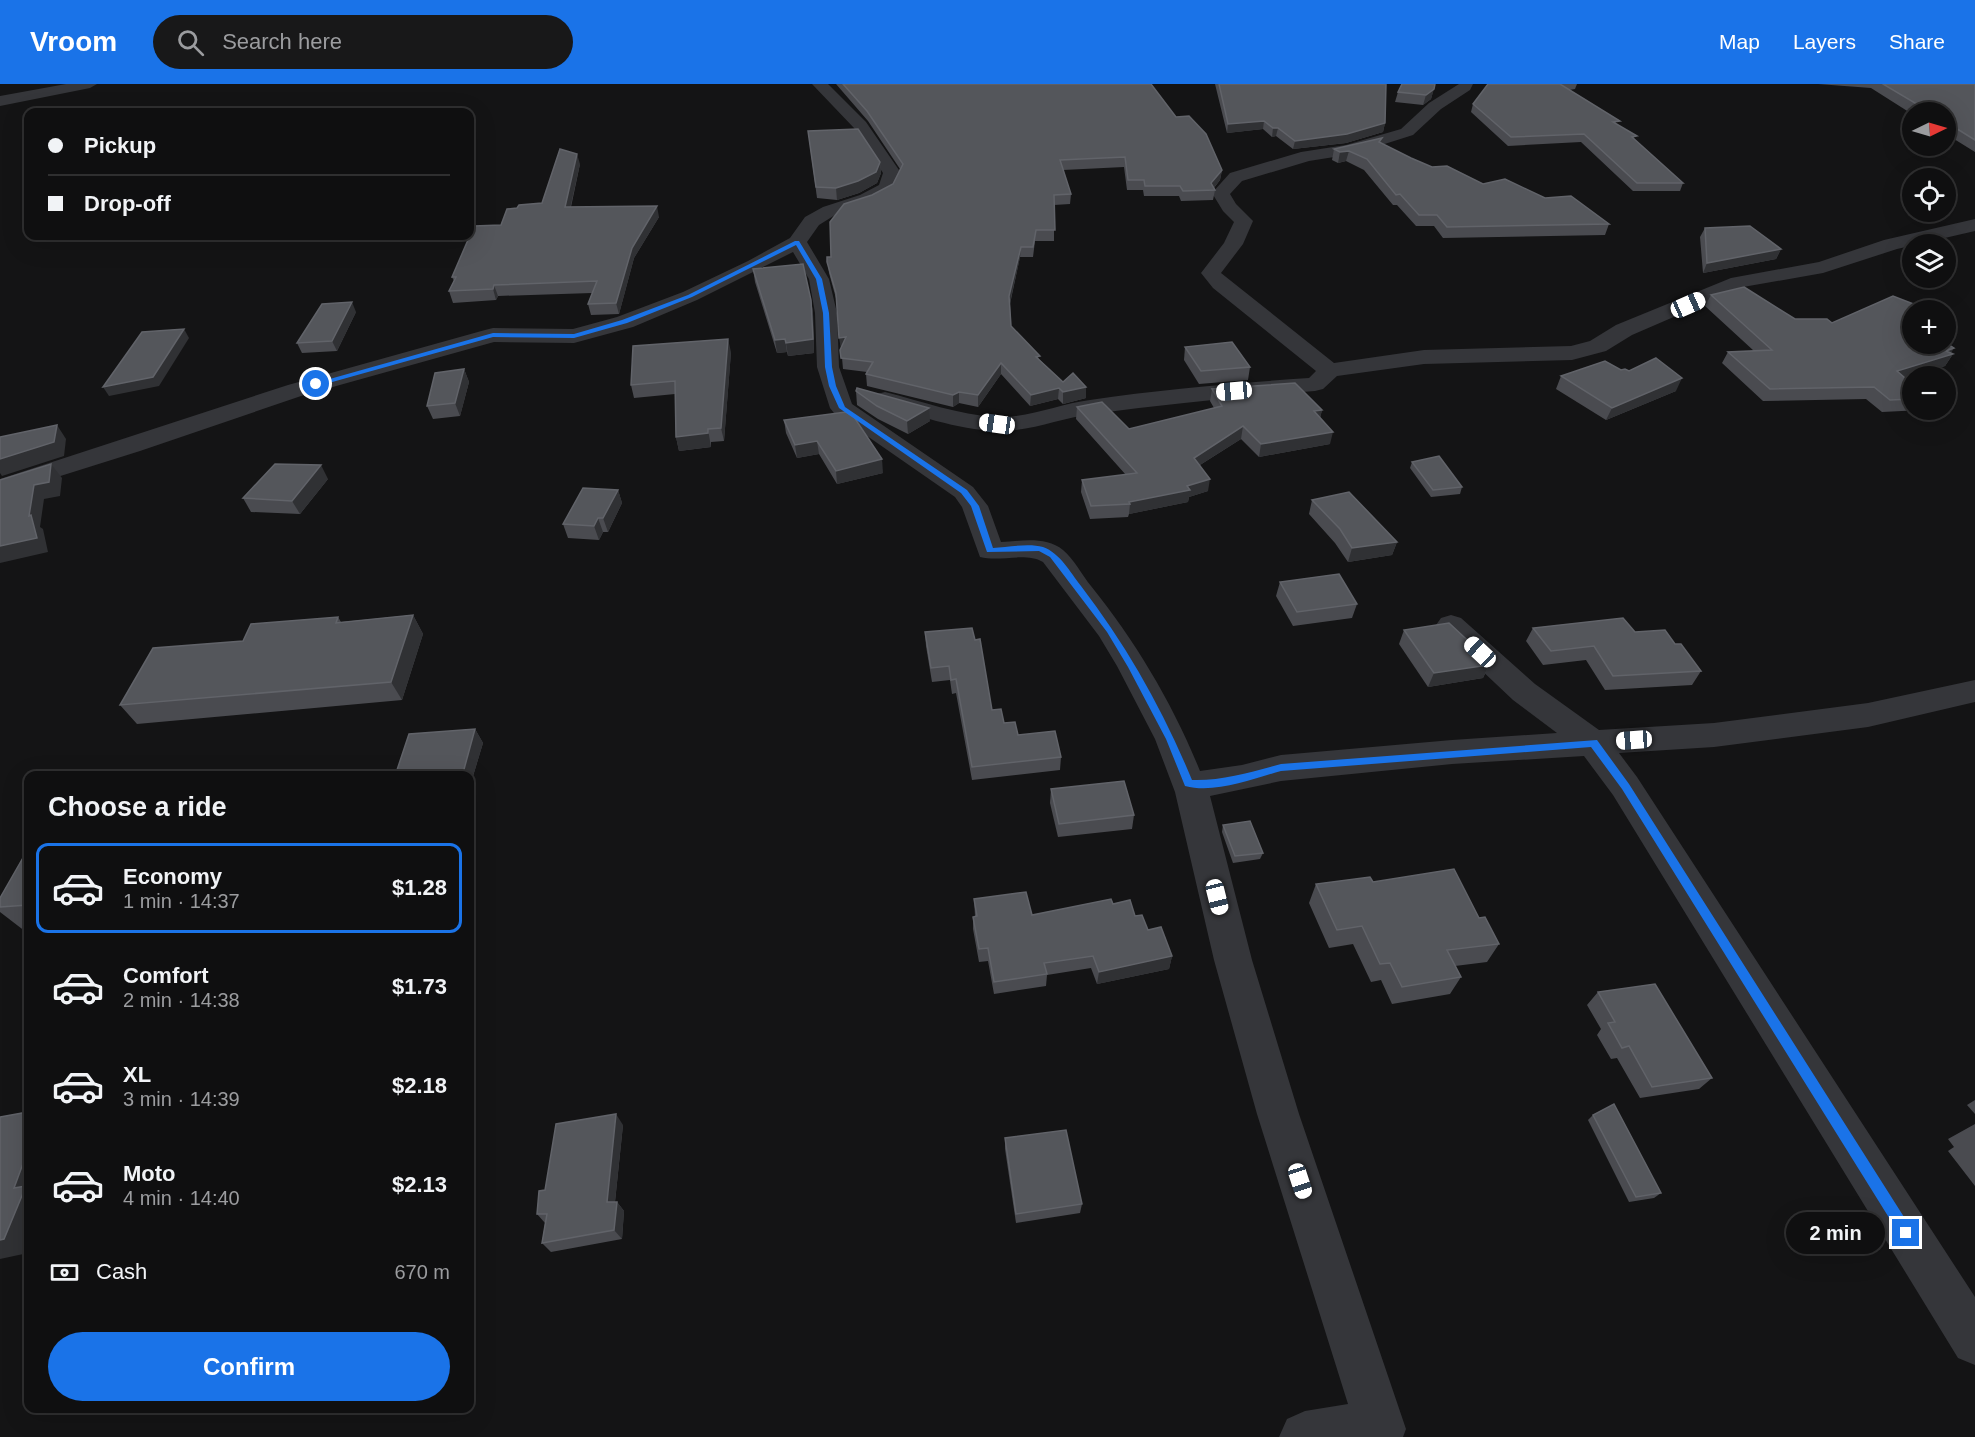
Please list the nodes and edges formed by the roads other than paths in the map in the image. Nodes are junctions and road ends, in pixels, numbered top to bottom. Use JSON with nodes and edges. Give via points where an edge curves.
{"nodes":[{"id":1,"x":49,"y":84,"type":"edge"},
{"id":2,"x":90,"y":84,"type":"edge"},
{"id":3,"x":819,"y":84,"type":"edge"},
{"id":4,"x":1466,"y":84,"type":"edge"},
{"id":5,"x":0,"y":95,"type":"edge"},
{"id":6,"x":0,"y":101,"type":"edge"},
{"id":7,"x":1975,"y":225,"type":"edge"},
{"id":8,"x":797,"y":242,"type":"junction"},
{"id":9,"x":1330,"y":371,"type":"junction"},
{"id":10,"x":851,"y":390,"type":"junction"},
{"id":11,"x":0,"y":487,"type":"edge"},
{"id":12,"x":1450,"y":625,"type":"edge"},
{"id":13,"x":1975,"y":691,"type":"edge"},
{"id":14,"x":1593,"y":743,"type":"junction"},
{"id":15,"x":1188,"y":784,"type":"junction"},
{"id":16,"x":1975,"y":1341,"type":"edge"},
{"id":17,"x":1382,"y":1433,"type":"edge"},
{"id":18,"x":1305,"y":1437,"type":"edge"}],
"edges":[{"from":1,"to":5,"type":"street"},
{"from":2,"to":6,"type":"street"},
{"from":3,"to":8,"type":"street","via":[[860,125],[892,173],[886,188],[812,221]]},
{"from":4,"to":9,"type":"street","via":[[1407,132],[1385,141],[1307,156],[1236,177],[1221,193],[1244,221],[1233,244],[1211,273]]},
{"from":7,"to":9,"type":"street","via":[[1891,244],[1823,267],[1738,282],[1624,330],[1598,346],[1572,352],[1424,357]]},
{"from":8,"to":10,"type":"street","via":[[819,279],[826,313],[828,367]]},
{"from":8,"to":11,"type":"street","via":[[690,296],[625,322],[574,336],[493,335],[296,390]]},
{"from":9,"to":10,"type":"street","via":[[1315,384],[1088,407],[1022,423],[997,424]]},
{"from":10,"to":15,"type":"street","via":[[842,408],[964,492],[975,506],[990,551],[1040,549],[1053,555],[1132,666],[1171,739]]},
{"from":12,"to":14,"type":"street","via":[[1524,692]]},
{"from":13,"to":14,"type":"street","via":[[1868,715],[1714,735]]},
{"from":14,"to":15,"type":"street","via":[[1281,768],[1242,778]]},
{"from":14,"to":16,"type":"street","via":[[1625,786]]},
{"from":15,"to":17,"type":"street","via":[[1278,1114]]},
{"from":17,"to":18,"type":"street","via":[[1352,1429]]}]}
